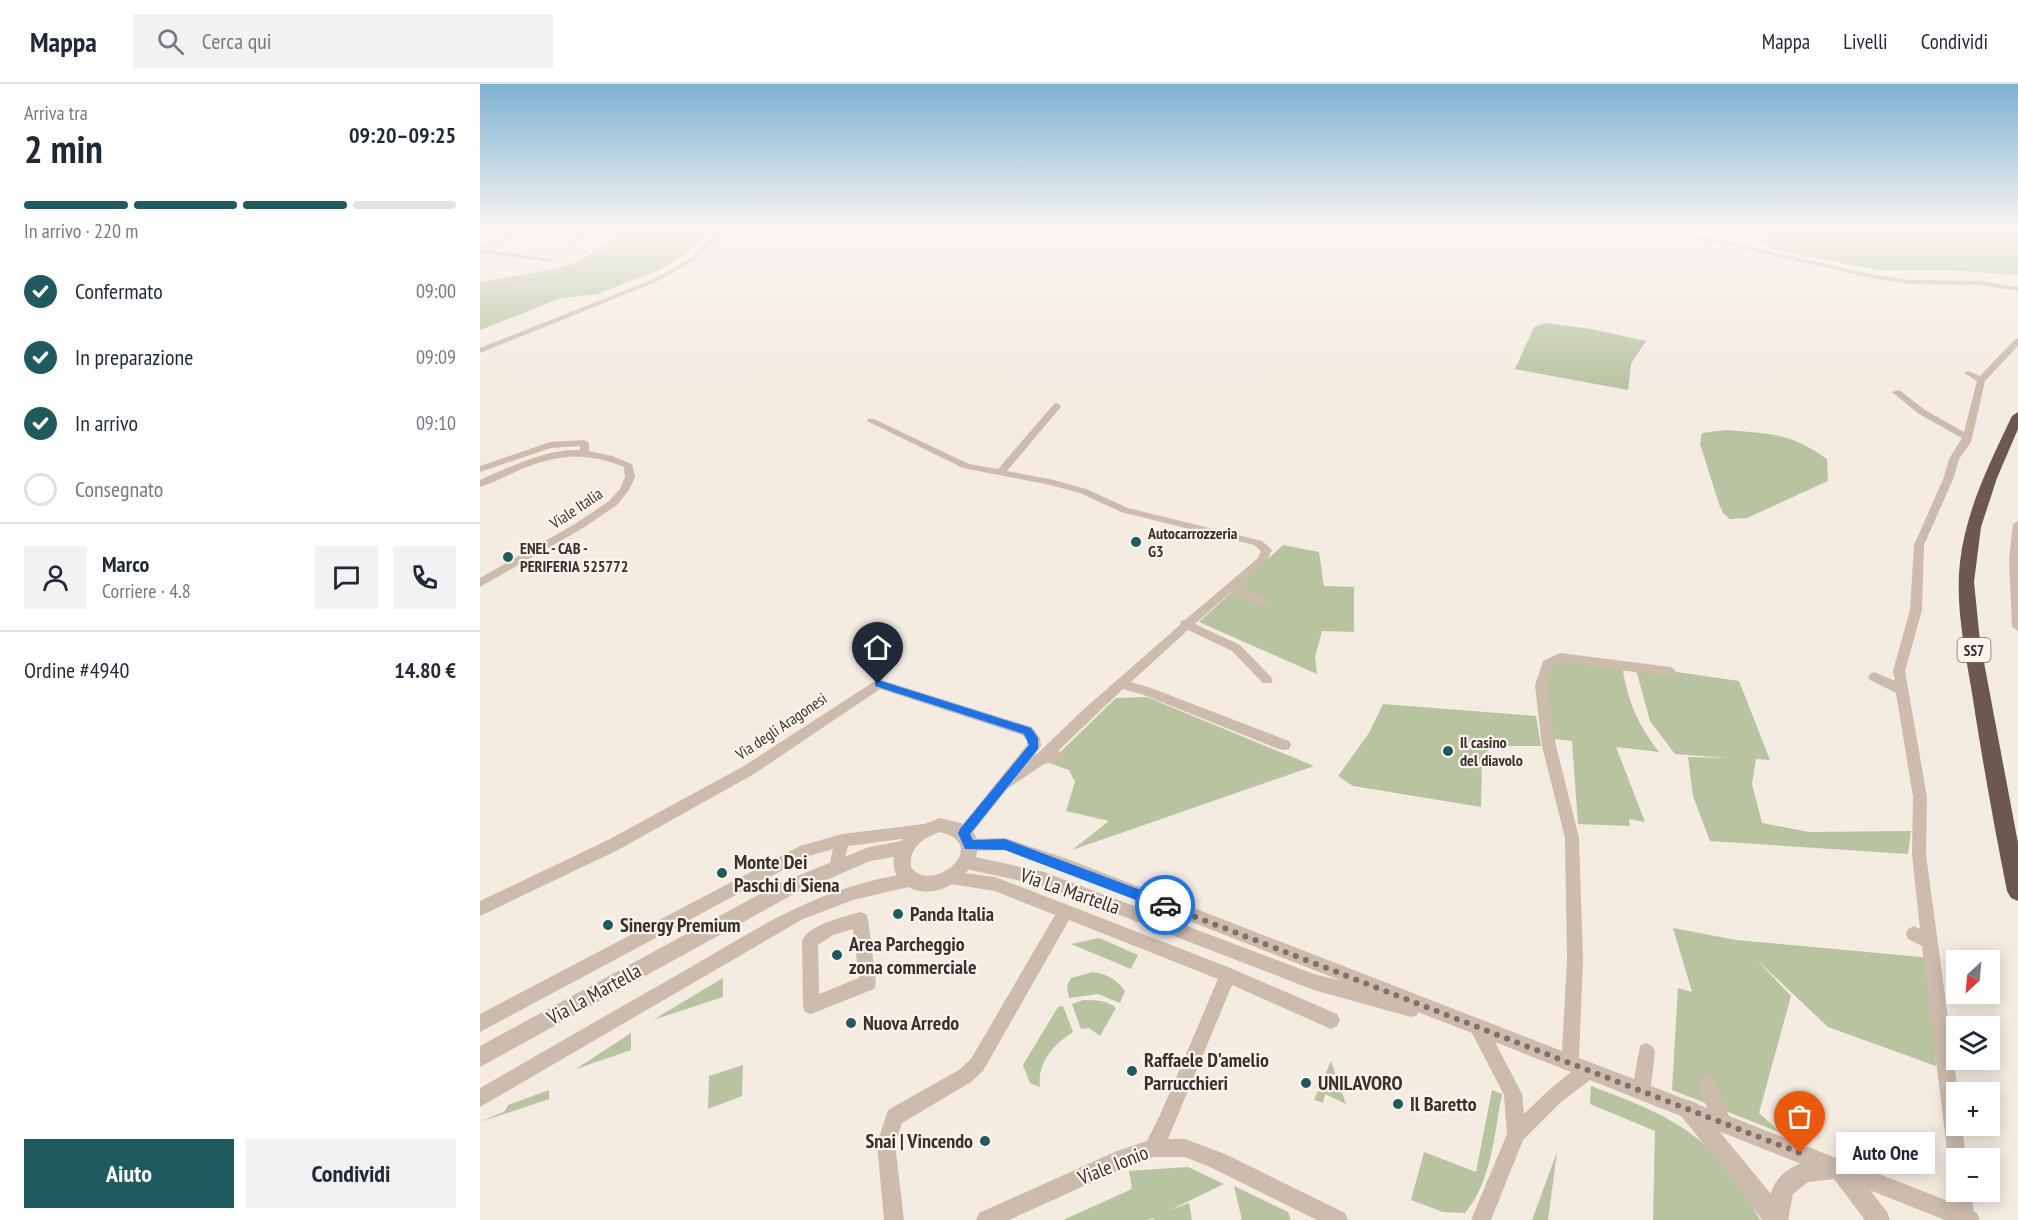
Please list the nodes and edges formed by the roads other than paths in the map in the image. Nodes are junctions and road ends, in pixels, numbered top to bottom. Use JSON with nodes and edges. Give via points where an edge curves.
{"nodes":[{"id":1,"x":497,"y":281,"type":"edge"},
{"id":2,"x":641,"y":281,"type":"edge"},
{"id":3,"x":653,"y":281,"type":"edge"},
{"id":4,"x":1933,"y":281,"type":"edge"},
{"id":5,"x":480,"y":284,"type":"edge"},
{"id":6,"x":2018,"y":289,"type":"edge"},
{"id":7,"x":2018,"y":341,"type":"edge"},
{"id":8,"x":480,"y":346,"type":"edge"},
{"id":9,"x":480,"y":351,"type":"edge"},
{"id":10,"x":1968,"y":373,"type":"dead end"},
{"id":11,"x":1981,"y":380,"type":"junction"},
{"id":12,"x":1896,"y":392,"type":"dead end"},
{"id":13,"x":1057,"y":406,"type":"dead end"},
{"id":14,"x":2018,"y":416,"type":"edge"},
{"id":15,"x":871,"y":421,"type":"dead end"},
{"id":16,"x":1967,"y":437,"type":"junction"},
{"id":17,"x":585,"y":452,"type":"junction"},
{"id":18,"x":480,"y":469,"type":"edge"},
{"id":19,"x":1002,"y":474,"type":"junction"},
{"id":20,"x":480,"y":484,"type":"edge"},
{"id":21,"x":2018,"y":524,"type":"edge"},
{"id":22,"x":1245,"y":560,"type":"dead end"},
{"id":23,"x":1258,"y":564,"type":"junction"},
{"id":24,"x":480,"y":583,"type":"edge"},
{"id":25,"x":1230,"y":587,"type":"junction"},
{"id":26,"x":1263,"y":602,"type":"dead end"},
{"id":27,"x":1185,"y":624,"type":"junction"},
{"id":28,"x":2018,"y":627,"type":"edge"},
{"id":29,"x":1670,"y":672,"type":"dead end"},
{"id":30,"x":1874,"y":677,"type":"dead end"},
{"id":31,"x":1267,"y":680,"type":"dead end"},
{"id":32,"x":1122,"y":684,"type":"junction"},
{"id":33,"x":1900,"y":690,"type":"junction"},
{"id":34,"x":1284,"y":745,"type":"dead end"},
{"id":35,"x":1058,"y":756,"type":"dead end"},
{"id":36,"x":1039,"y":759,"type":"junction"},
{"id":37,"x":1003,"y":785,"type":"junction"},
{"id":38,"x":842,"y":840,"type":"junction"},
{"id":39,"x":900,"y":843,"type":"junction"},
{"id":40,"x":966,"y":846,"type":"junction"},
{"id":41,"x":836,"y":867,"type":"junction"},
{"id":42,"x":949,"y":878,"type":"junction"},
{"id":43,"x":912,"y":880,"type":"junction"},
{"id":44,"x":2018,"y":891,"type":"edge"},
{"id":45,"x":480,"y":909,"type":"edge"},
{"id":46,"x":1066,"y":911,"type":"junction"},
{"id":47,"x":829,"y":929,"type":"joint"},
{"id":48,"x":1914,"y":934,"type":"dead end"},
{"id":49,"x":1930,"y":942,"type":"junction"},
{"id":50,"x":1228,"y":975,"type":"junction"},
{"id":51,"x":1445,"y":1015,"type":"junction"},
{"id":52,"x":1331,"y":1020,"type":"dead end"},
{"id":53,"x":480,"y":1023,"type":"edge"},
{"id":54,"x":1479,"y":1029,"type":"junction"},
{"id":55,"x":1646,"y":1052,"type":"dead end"},
{"id":56,"x":480,"y":1057,"type":"edge"},
{"id":57,"x":1570,"y":1063,"type":"junction"},
{"id":58,"x":1589,"y":1070,"type":"junction"},
{"id":59,"x":1707,"y":1084,"type":"dead end"},
{"id":60,"x":1641,"y":1091,"type":"junction"},
{"id":61,"x":480,"y":1098,"type":"edge"},
{"id":62,"x":1689,"y":1110,"type":"junction"},
{"id":63,"x":1722,"y":1123,"type":"junction"},
{"id":64,"x":1516,"y":1134,"type":"junction"},
{"id":65,"x":1153,"y":1148,"type":"junction"},
{"id":66,"x":1956,"y":1148,"type":"edge"},
{"id":67,"x":1839,"y":1168,"type":"junction"},
{"id":68,"x":1963,"y":1202,"type":"edge"},
{"id":69,"x":1967,"y":1219,"type":"edge"},
{"id":70,"x":894,"y":1220,"type":"edge"},
{"id":71,"x":987,"y":1220,"type":"edge"},
{"id":72,"x":1338,"y":1220,"type":"edge"},
{"id":73,"x":1481,"y":1220,"type":"edge"},
{"id":74,"x":1776,"y":1220,"type":"edge"},
{"id":75,"x":1879,"y":1220,"type":"edge"}],
"edges":[{"from":1,"to":5,"type":"street"},
{"from":2,"to":8,"type":"street"},
{"from":3,"to":9,"type":"street"},
{"from":4,"to":6,"type":"street"},
{"from":7,"to":11,"type":"street"},
{"from":10,"to":11,"type":"street"},
{"from":11,"to":16,"type":"street"},
{"from":12,"to":16,"type":"street"},
{"from":13,"to":19,"type":"street"},
{"from":14,"to":44,"type":"highway","number":"SS7","via":[[1990,474],[1970,545],[1968,591],[1980,692]]},
{"from":15,"to":19,"type":"street","via":[[893,428],[966,466]]},
{"from":16,"to":33,"type":"street","via":[[1919,545],[1916,610],[1895,661]]},
{"from":17,"to":18,"type":"street","name":"Viale Italia","via":[[584,443],[550,445]]},
{"from":17,"to":20,"type":"street","name":"Viale Italia","via":[[549,456]]},
{"from":17,"to":24,"type":"street","name":"Viale Italia","via":[[613,457],[629,465],[630,477],[624,490],[596,516]]},
{"from":19,"to":23,"type":"street","via":[[1051,482],[1094,495],[1125,510],[1202,526],[1266,547]]},
{"from":21,"to":28,"type":"street","via":[[2014,560]]},
{"from":22,"to":23,"type":"street"},
{"from":23,"to":25,"type":"street"},
{"from":25,"to":26,"type":"street"},
{"from":25,"to":27,"type":"street"},
{"from":27,"to":31,"type":"street","via":[[1236,648]]},
{"from":27,"to":32,"type":"street"},
{"from":29,"to":57,"type":"street","via":[[1560,657],[1546,664],[1542,675],[1549,746],[1572,838],[1575,960]]},
{"from":30,"to":33,"type":"street"},
{"from":32,"to":34,"type":"street","via":[[1216,714]]},
{"from":32,"to":36,"type":"street"},
{"from":33,"to":49,"type":"street","via":[[1920,797],[1919,855]]},
{"from":35,"to":36,"type":"street"},
{"from":36,"to":37,"type":"street","via":[[1023,775]]},
{"from":37,"to":40,"type":"street","name":"Via degli Aragonesi"},
{"from":37,"to":45,"type":"street","name":"Via degli Aragonesi","via":[[1034,746],[1027,731],[878,684],[749,770],[613,845]]},
{"from":38,"to":39,"type":"street"},
{"from":38,"to":41,"type":"street"},
{"from":38,"to":53,"type":"street","via":[[805,851]]},
{"from":39,"to":40,"type":"street","via":[[940,825],[952,826]]},
{"from":39,"to":41,"type":"street","name":"Via La Martella"},
{"from":39,"to":43,"type":"street","via":[[902,869]]},
{"from":40,"to":42,"type":"street"},
{"from":40,"to":51,"type":"street","name":"Via La Martella","via":[[1345,992]]},
{"from":40,"to":51,"type":"street","name":"Via La Martella","via":[[1005,844],[1060,863]]},
{"from":41,"to":56,"type":"street","name":"Via La Martella","via":[[786,889]]},
{"from":42,"to":43,"type":"street","via":[[932,884]]},
{"from":42,"to":46,"type":"street","via":[[995,884]]},
{"from":43,"to":61,"type":"street","via":[[837,897],[796,914]]},
{"from":46,"to":50,"type":"street"},
{"from":46,"to":70,"type":"street","via":[[977,1065],[896,1117],[886,1144]]},
{"from":47,"to":47,"type":"street","via":[[810,941],[811,1006],[868,984],[860,919]]},
{"from":48,"to":49,"type":"street"},
{"from":49,"to":66,"type":"street"},
{"from":50,"to":52,"type":"street"},
{"from":50,"to":65,"type":"street"},
{"from":51,"to":54,"type":"street","name":"Via La Martella"},
{"from":54,"to":57,"type":"street","name":"Via La Martella"},
{"from":54,"to":64,"type":"street","via":[[1513,1094]]},
{"from":55,"to":60,"type":"street"},
{"from":57,"to":58,"type":"street","name":"Via La Martella"},
{"from":58,"to":60,"type":"street","name":"Via La Martella"},
{"from":58,"to":64,"type":"street"},
{"from":59,"to":63,"type":"street"},
{"from":60,"to":62,"type":"street","name":"Via La Martella"},
{"from":62,"to":63,"type":"street","name":"Via La Martella"},
{"from":62,"to":74,"type":"street"},
{"from":63,"to":67,"type":"street","name":"Via La Martella"},
{"from":64,"to":73,"type":"street"},
{"from":65,"to":71,"type":"street","name":"Viale Ionio"},
{"from":65,"to":72,"type":"street","name":"Viale Ionio","via":[[1185,1148]]},
{"from":67,"to":69,"type":"street","name":"Via La Martella"},
{"from":67,"to":74,"type":"street","via":[[1804,1172],[1783,1188]]},
{"from":67,"to":75,"type":"street"},
{"from":68,"to":69,"type":"street"}]}
